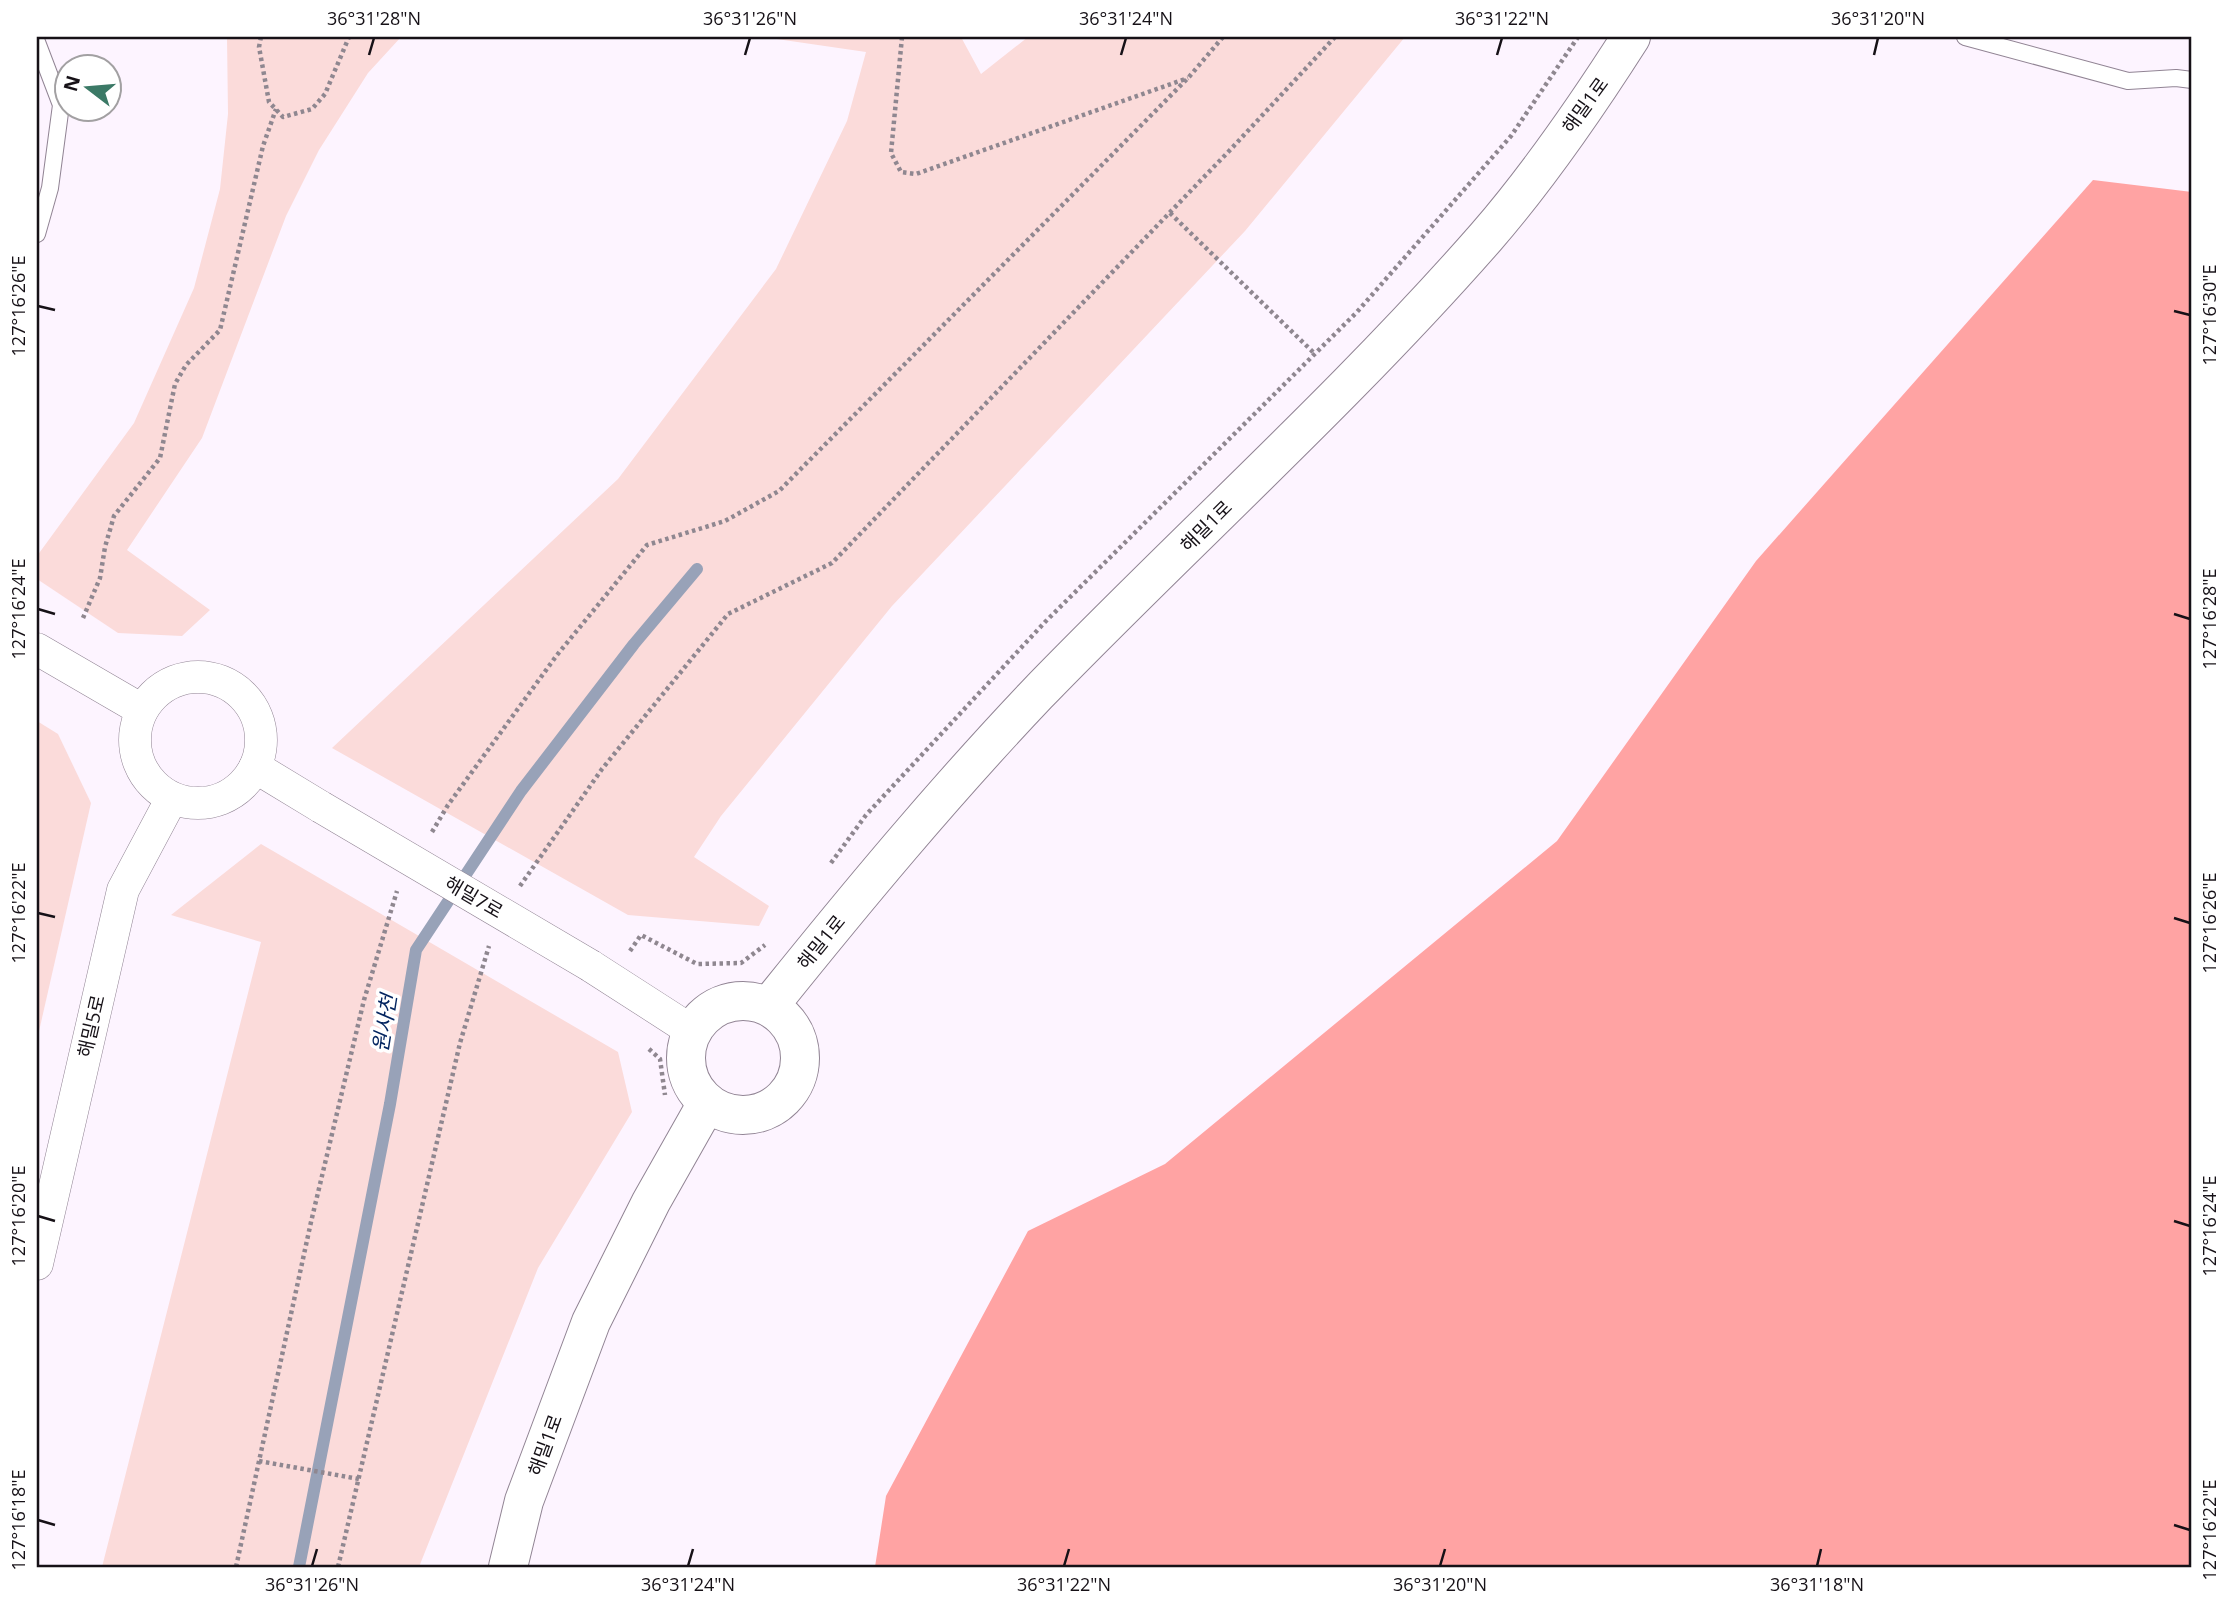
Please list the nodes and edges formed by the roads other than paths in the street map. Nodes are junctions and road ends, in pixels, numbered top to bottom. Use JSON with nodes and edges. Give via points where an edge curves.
{"nodes":[{"id":1,"x":1632,"y":37,"type":"edge"},
{"id":2,"x":1965,"y":37,"type":"edge"},
{"id":3,"x":37,"y":41,"type":"edge"},
{"id":4,"x":2192,"y":80,"type":"edge"},
{"id":5,"x":37,"y":233,"type":"edge"},
{"id":6,"x":37,"y":649,"type":"edge"},
{"id":7,"x":142,"y":710,"type":"junction"},
{"id":8,"x":255,"y":767,"type":"junction"},
{"id":9,"x":172,"y":798,"type":"junction"},
{"id":10,"x":769,"y":1006,"type":"junction"},
{"id":11,"x":692,"y":1031,"type":"junction"},
{"id":12,"x":707,"y":1103,"type":"junction"},
{"id":13,"x":37,"y":1264,"type":"edge"},
{"id":14,"x":508,"y":1567,"type":"edge"}],
"edges":[{"from":1,"to":10,"type":"street","name":"해밀1로","via":[[1592,98],[1487,236],[1350,382],[1027,705],[904,838]]},
{"from":2,"to":4,"type":"lane","via":[[2128,81]]},
{"from":3,"to":5,"type":"lane","via":[[61,105],[50,188]]},
{"from":6,"to":7,"type":"street"},
{"from":7,"to":8,"type":"street","via":[[174,682],[216,679],[235,689],[259,724],[261,746]]},
{"from":7,"to":9,"type":"street","via":[[135,730],[135,751],[148,779]]},
{"from":8,"to":9,"type":"street","via":[[229,796],[191,803]]},
{"from":8,"to":11,"type":"street","name":"해밀7로","bridge":true},
{"from":9,"to":13,"type":"street","name":"해밀5로","via":[[123,890]]},
{"from":10,"to":11,"type":"street","via":[[734,1000],[702,1017]]},
{"from":10,"to":12,"type":"street","via":[[794,1030],[800,1047],[800,1064],[787,1096],[757,1114],[731,1114]]},
{"from":11,"to":12,"type":"street","via":[[686,1050],[687,1070]]},
{"from":12,"to":14,"type":"street","name":"해밀1로","via":[[591,1322],[524,1501]]}]}
